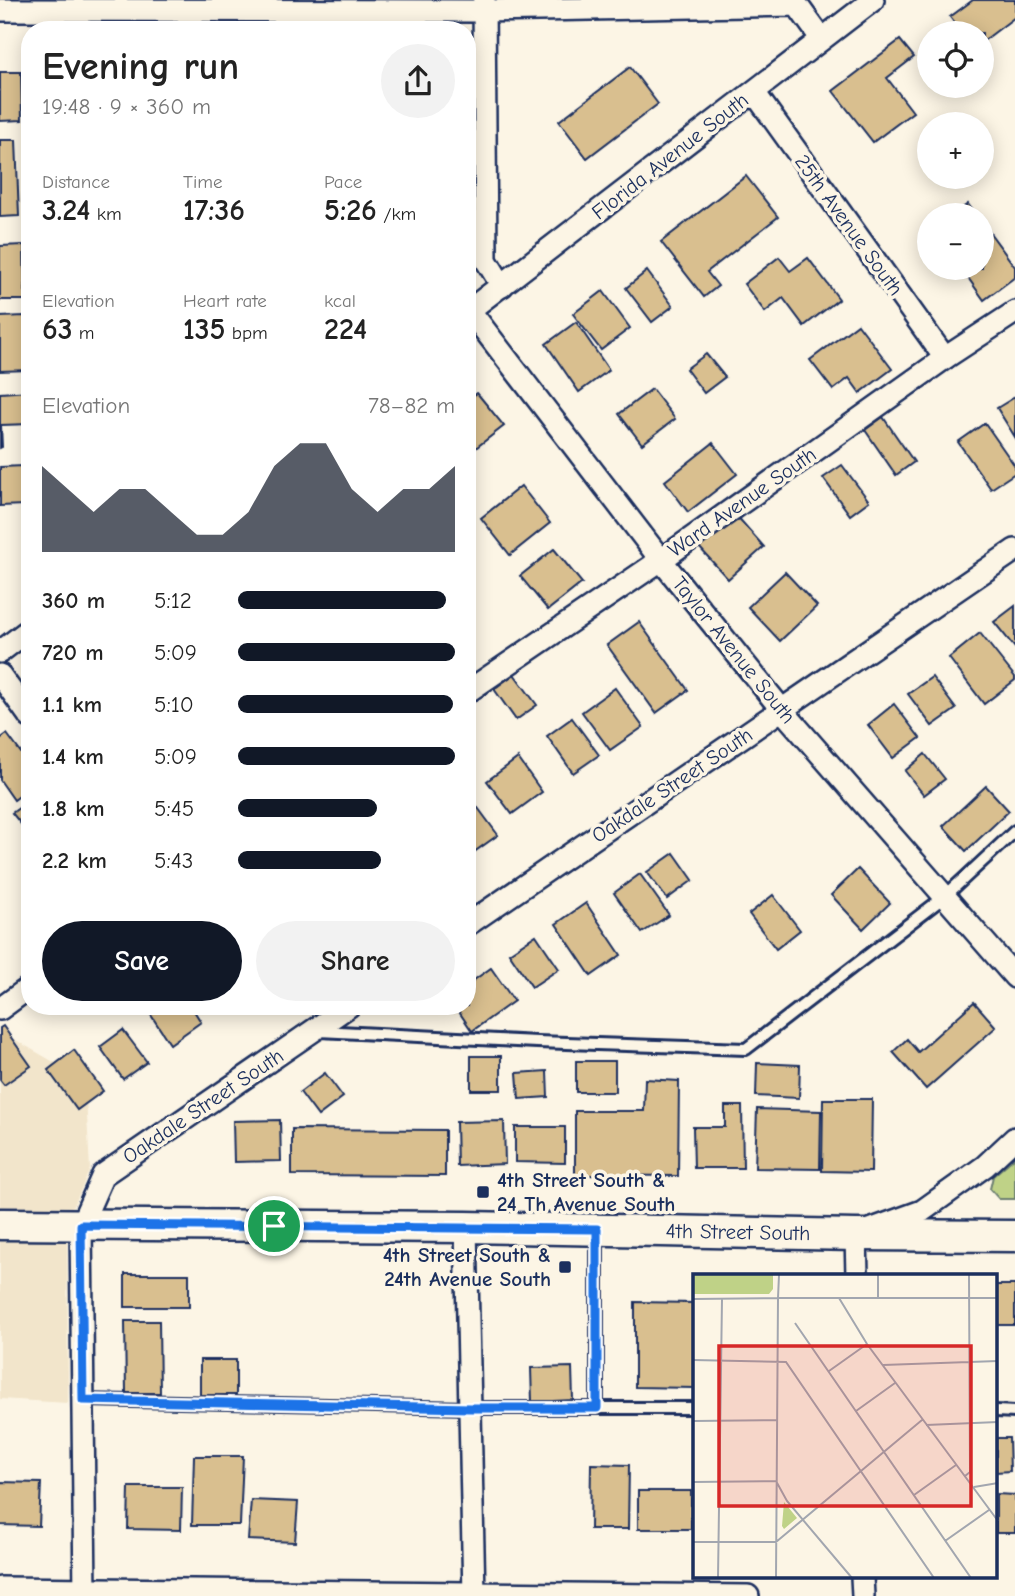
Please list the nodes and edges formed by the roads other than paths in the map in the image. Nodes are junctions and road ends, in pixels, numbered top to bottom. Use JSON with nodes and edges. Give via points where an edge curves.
{"nodes":[{"id":1,"x":873,"y":0,"type":"edge"},
{"id":2,"x":484,"y":6,"type":"edge"},
{"id":3,"x":0,"y":10,"type":"edge"},
{"id":4,"x":97,"y":13,"type":"edge"},
{"id":5,"x":821,"y":38,"type":"junction"},
{"id":6,"x":754,"y":92,"type":"junction"},
{"id":7,"x":502,"y":286,"type":"junction"},
{"id":8,"x":476,"y":306,"type":"edge"},
{"id":9,"x":1015,"y":312,"type":"edge"},
{"id":10,"x":476,"y":322,"type":"edge"},
{"id":11,"x":945,"y":358,"type":"junction"},
{"id":12,"x":1015,"y":550,"type":"edge"},
{"id":13,"x":661,"y":560,"type":"junction"},
{"id":14,"x":21,"y":636,"type":"edge"},
{"id":15,"x":0,"y":652,"type":"edge"},
{"id":16,"x":0,"y":675,"type":"edge"},
{"id":17,"x":476,"y":686,"type":"edge"},
{"id":18,"x":21,"y":704,"type":"edge"},
{"id":19,"x":782,"y":710,"type":"junction"},
{"id":20,"x":1015,"y":831,"type":"edge"},
{"id":21,"x":944,"y":897,"type":"junction"},
{"id":22,"x":476,"y":919,"type":"edge"},
{"id":23,"x":1015,"y":977,"type":"edge"},
{"id":24,"x":21,"y":994,"type":"edge"},
{"id":25,"x":0,"y":1009,"type":"edge"},
{"id":26,"x":336,"y":1015,"type":"edge"},
{"id":27,"x":314,"y":1030,"type":"junction"},
{"id":28,"x":1015,"y":1138,"type":"edge"},
{"id":29,"x":0,"y":1224,"type":"edge"},
{"id":30,"x":81,"y":1225,"type":"junction"},
{"id":31,"x":466,"y":1227,"type":"junction"},
{"id":32,"x":597,"y":1229,"type":"junction"},
{"id":33,"x":856,"y":1235,"type":"junction"},
{"id":34,"x":1015,"y":1236,"type":"edge"},
{"id":35,"x":857,"y":1274,"type":"edge"},
{"id":36,"x":83,"y":1400,"type":"junction"},
{"id":37,"x":470,"y":1408,"type":"junction"},
{"id":38,"x":597,"y":1408,"type":"junction"},
{"id":39,"x":693,"y":1408,"type":"edge"},
{"id":40,"x":862,"y":1578,"type":"edge"},
{"id":41,"x":0,"y":1588,"type":"edge"},
{"id":42,"x":85,"y":1593,"type":"edge"},
{"id":43,"x":474,"y":1595,"type":"edge"},
{"id":44,"x":667,"y":1596,"type":"edge"},
{"id":45,"x":748,"y":1596,"type":"edge"},
{"id":46,"x":863,"y":1596,"type":"edge"}],
"edges":[{"from":1,"to":5,"type":"street","name":"Florida Avenue South"},
{"from":2,"to":4,"type":"street"},
{"from":2,"to":5,"type":"street","via":[[797,5]]},
{"from":2,"to":7,"type":"street","via":[[486,260]]},
{"from":3,"to":4,"type":"street"},
{"from":5,"to":6,"type":"street","name":"Florida Avenue South"},
{"from":6,"to":7,"type":"street","name":"Florida Avenue South"},
{"from":6,"to":11,"type":"street","name":"25th Avenue South"},
{"from":7,"to":8,"type":"street","name":"Florida Avenue South"},
{"from":9,"to":11,"type":"street","name":"Ward Avenue South"},
{"from":10,"to":13,"type":"street","name":"Taylor Avenue South"},
{"from":11,"to":13,"type":"street","name":"Ward Avenue South"},
{"from":12,"to":19,"type":"street","name":"Oakdale Street South"},
{"from":13,"to":17,"type":"street","name":"Ward Avenue South"},
{"from":13,"to":19,"type":"street","name":"Taylor Avenue South"},
{"from":14,"to":15,"type":"street"},
{"from":16,"to":18,"type":"street"},
{"from":19,"to":21,"type":"street","name":"Taylor Avenue South"},
{"from":19,"to":22,"type":"street","name":"Oakdale Street South"},
{"from":20,"to":21,"type":"lane"},
{"from":21,"to":23,"type":"street","name":"Taylor Avenue South"},
{"from":21,"to":27,"type":"lane","via":[[746,1049]]},
{"from":24,"to":25,"type":"street"},
{"from":26,"to":27,"type":"street","name":"Oakdale Street South"},
{"from":27,"to":30,"type":"street","name":"Oakdale Street South","via":[[103,1175]]},
{"from":28,"to":33,"type":"street","via":[[985,1166],[922,1211]]},
{"from":29,"to":30,"type":"street","name":"4th Street South"},
{"from":30,"to":31,"type":"street","name":"4th Street South"},
{"from":30,"to":36,"type":"street"},
{"from":31,"to":32,"type":"street","name":"4th Street South"},
{"from":31,"to":37,"type":"street"},
{"from":32,"to":33,"type":"street","name":"4th Street South"},
{"from":32,"to":38,"type":"lane"},
{"from":33,"to":34,"type":"street","name":"4th Street South"},
{"from":33,"to":35,"type":"street"},
{"from":36,"to":37,"type":"lane"},
{"from":36,"to":42,"type":"street"},
{"from":37,"to":38,"type":"lane"},
{"from":37,"to":43,"type":"street"},
{"from":38,"to":39,"type":"lane"},
{"from":40,"to":46,"type":"street"},
{"from":41,"to":42,"type":"street"},
{"from":42,"to":43,"type":"street"},
{"from":43,"to":44,"type":"street"},
{"from":44,"to":45,"type":"street"}]}
